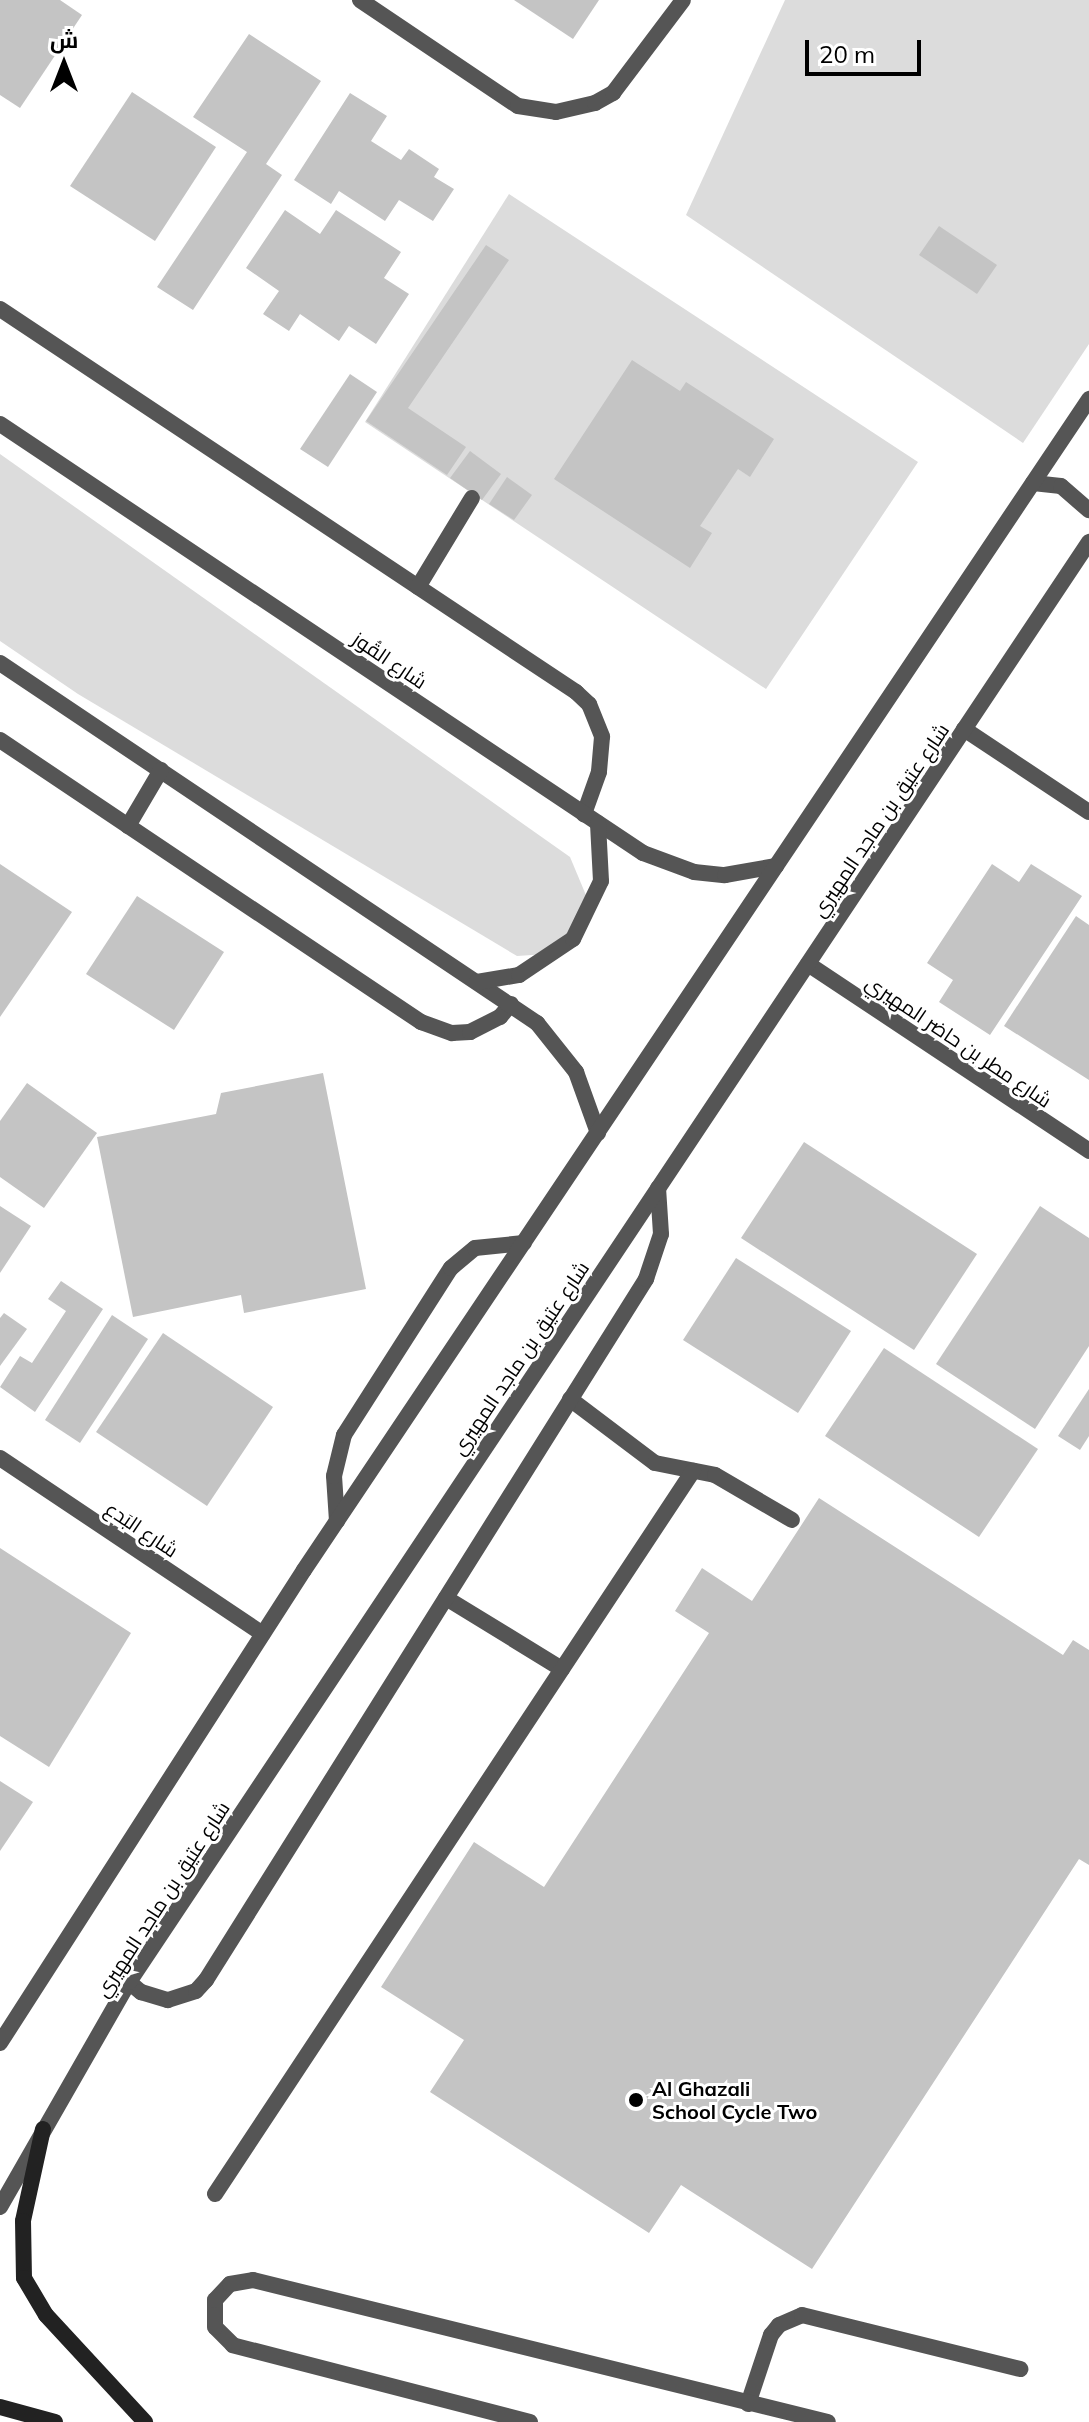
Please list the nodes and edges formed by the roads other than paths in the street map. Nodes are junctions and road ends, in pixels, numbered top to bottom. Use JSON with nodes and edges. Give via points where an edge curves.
{"nodes":[{"id":1,"x":360,"y":0,"type":"edge"},
{"id":2,"x":683,"y":0,"type":"edge"},
{"id":3,"x":0,"y":309,"type":"edge"},
{"id":4,"x":1089,"y":399,"type":"edge"},
{"id":5,"x":0,"y":424,"type":"edge"},
{"id":6,"x":1033,"y":483,"type":"junction"},
{"id":7,"x":472,"y":498,"type":"dead end"},
{"id":8,"x":1089,"y":510,"type":"edge"},
{"id":9,"x":1089,"y":542,"type":"edge"},
{"id":10,"x":418,"y":587,"type":"junction"},
{"id":11,"x":0,"y":663,"type":"edge"},
{"id":12,"x":964,"y":729,"type":"junction"},
{"id":13,"x":0,"y":740,"type":"edge"},
{"id":14,"x":161,"y":770,"type":"junction"},
{"id":15,"x":1089,"y":812,"type":"edge"},
{"id":16,"x":591,"y":818,"type":"junction"},
{"id":17,"x":128,"y":826,"type":"junction"},
{"id":18,"x":776,"y":866,"type":"junction"},
{"id":19,"x":808,"y":964,"type":"junction"},
{"id":20,"x":477,"y":982,"type":"junction"},
{"id":21,"x":511,"y":1004,"type":"junction"},
{"id":22,"x":598,"y":1133,"type":"junction"},
{"id":23,"x":1089,"y":1151,"type":"edge"},
{"id":24,"x":658,"y":1188,"type":"junction"},
{"id":25,"x":524,"y":1243,"type":"junction"},
{"id":26,"x":570,"y":1399,"type":"junction"},
{"id":27,"x":0,"y":1458,"type":"edge"},
{"id":28,"x":693,"y":1471,"type":"junction"},
{"id":29,"x":792,"y":1520,"type":"dead end"},
{"id":30,"x":337,"y":1521,"type":"junction"},
{"id":31,"x":446,"y":1598,"type":"junction"},
{"id":32,"x":263,"y":1634,"type":"junction"},
{"id":33,"x":562,"y":1669,"type":"junction"},
{"id":34,"x":129,"y":1982,"type":"junction"},
{"id":35,"x":0,"y":2043,"type":"edge"},
{"id":36,"x":43,"y":2129,"type":"junction"},
{"id":37,"x":215,"y":2194,"type":"dead end"},
{"id":38,"x":0,"y":2207,"type":"edge"},
{"id":39,"x":1020,"y":2369,"type":"dead end"},
{"id":40,"x":0,"y":2407,"type":"edge"},
{"id":41,"x":759,"y":2411,"type":"edge"},
{"id":42,"x":55,"y":2422,"type":"edge"},
{"id":43,"x":145,"y":2422,"type":"edge"},
{"id":44,"x":530,"y":2422,"type":"edge"},
{"id":45,"x":828,"y":2422,"type":"edge"}],
"edges":[{"from":1,"to":2,"type":"street","via":[[518,106],[556,112],[613,93]]},
{"from":3,"to":10,"type":"street"},
{"from":4,"to":6,"type":"street"},
{"from":5,"to":16,"type":"street","name":"شارع القُوز"},
{"from":6,"to":8,"type":"street","via":[[1061,486]]},
{"from":6,"to":18,"type":"street"},
{"from":7,"to":10,"type":"street"},
{"from":9,"to":12,"type":"street","name":"شارع عتيق بن ماجد المهيري"},
{"from":10,"to":16,"type":"street","via":[[589,704],[598,720],[603,754]]},
{"from":11,"to":14,"type":"street"},
{"from":12,"to":15,"type":"street"},
{"from":12,"to":19,"type":"street","name":"شارع عتيق بن ماجد المهيري"},
{"from":13,"to":17,"type":"street"},
{"from":14,"to":17,"type":"street"},
{"from":14,"to":20,"type":"street"},
{"from":16,"to":18,"type":"street","name":"شارع القُوز","via":[[643,853],[694,872],[725,875]]},
{"from":16,"to":20,"type":"street","via":[[601,881],[573,939],[519,975]]},
{"from":17,"to":21,"type":"street","via":[[436,1030],[470,1032],[500,1017]]},
{"from":18,"to":22,"type":"street"},
{"from":19,"to":23,"type":"street","name":"شارع مطر بن حاضر المهيري"},
{"from":19,"to":24,"type":"street","name":"شارع عتيق بن ماجد المهيري"},
{"from":20,"to":21,"type":"street"},
{"from":21,"to":22,"type":"street","via":[[537,1023],[576,1072]]},
{"from":22,"to":25,"type":"street"},
{"from":24,"to":26,"type":"street","via":[[662,1211],[655,1257]]},
{"from":24,"to":34,"type":"street","name":"شارع عتيق بن ماجد المهيري"},
{"from":25,"to":30,"type":"street"},
{"from":25,"to":30,"type":"street","via":[[475,1248],[451,1268],[344,1435],[334,1476]]},
{"from":26,"to":28,"type":"street","via":[[655,1463]]},
{"from":26,"to":31,"type":"street"},
{"from":27,"to":32,"type":"street","name":"شارع البَدع"},
{"from":28,"to":29,"type":"street","via":[[715,1475]]},
{"from":28,"to":33,"type":"street"},
{"from":30,"to":32,"type":"street"},
{"from":31,"to":33,"type":"street"},
{"from":31,"to":34,"type":"street","via":[[206,1980],[196,1991],[168,2000],[154,1998]]},
{"from":32,"to":35,"type":"street"},
{"from":33,"to":37,"type":"street"},
{"from":34,"to":36,"type":"street","name":"شارع عتيق بن ماجد المهيري"},
{"from":36,"to":38,"type":"street","name":"شارع عتيق بن ماجد المهيري"},
{"from":36,"to":43,"type":"main road","via":[[23,2221],[24,2278],[54,2324]]},
{"from":39,"to":41,"type":"street","via":[[802,2315],[789,2318],[771,2335]]},
{"from":40,"to":42,"type":"main road"},
{"from":41,"to":44,"type":"street","via":[[253,2280],[230,2284],[215,2300],[215,2327],[233,2345]]},
{"from":41,"to":45,"type":"street"}]}
